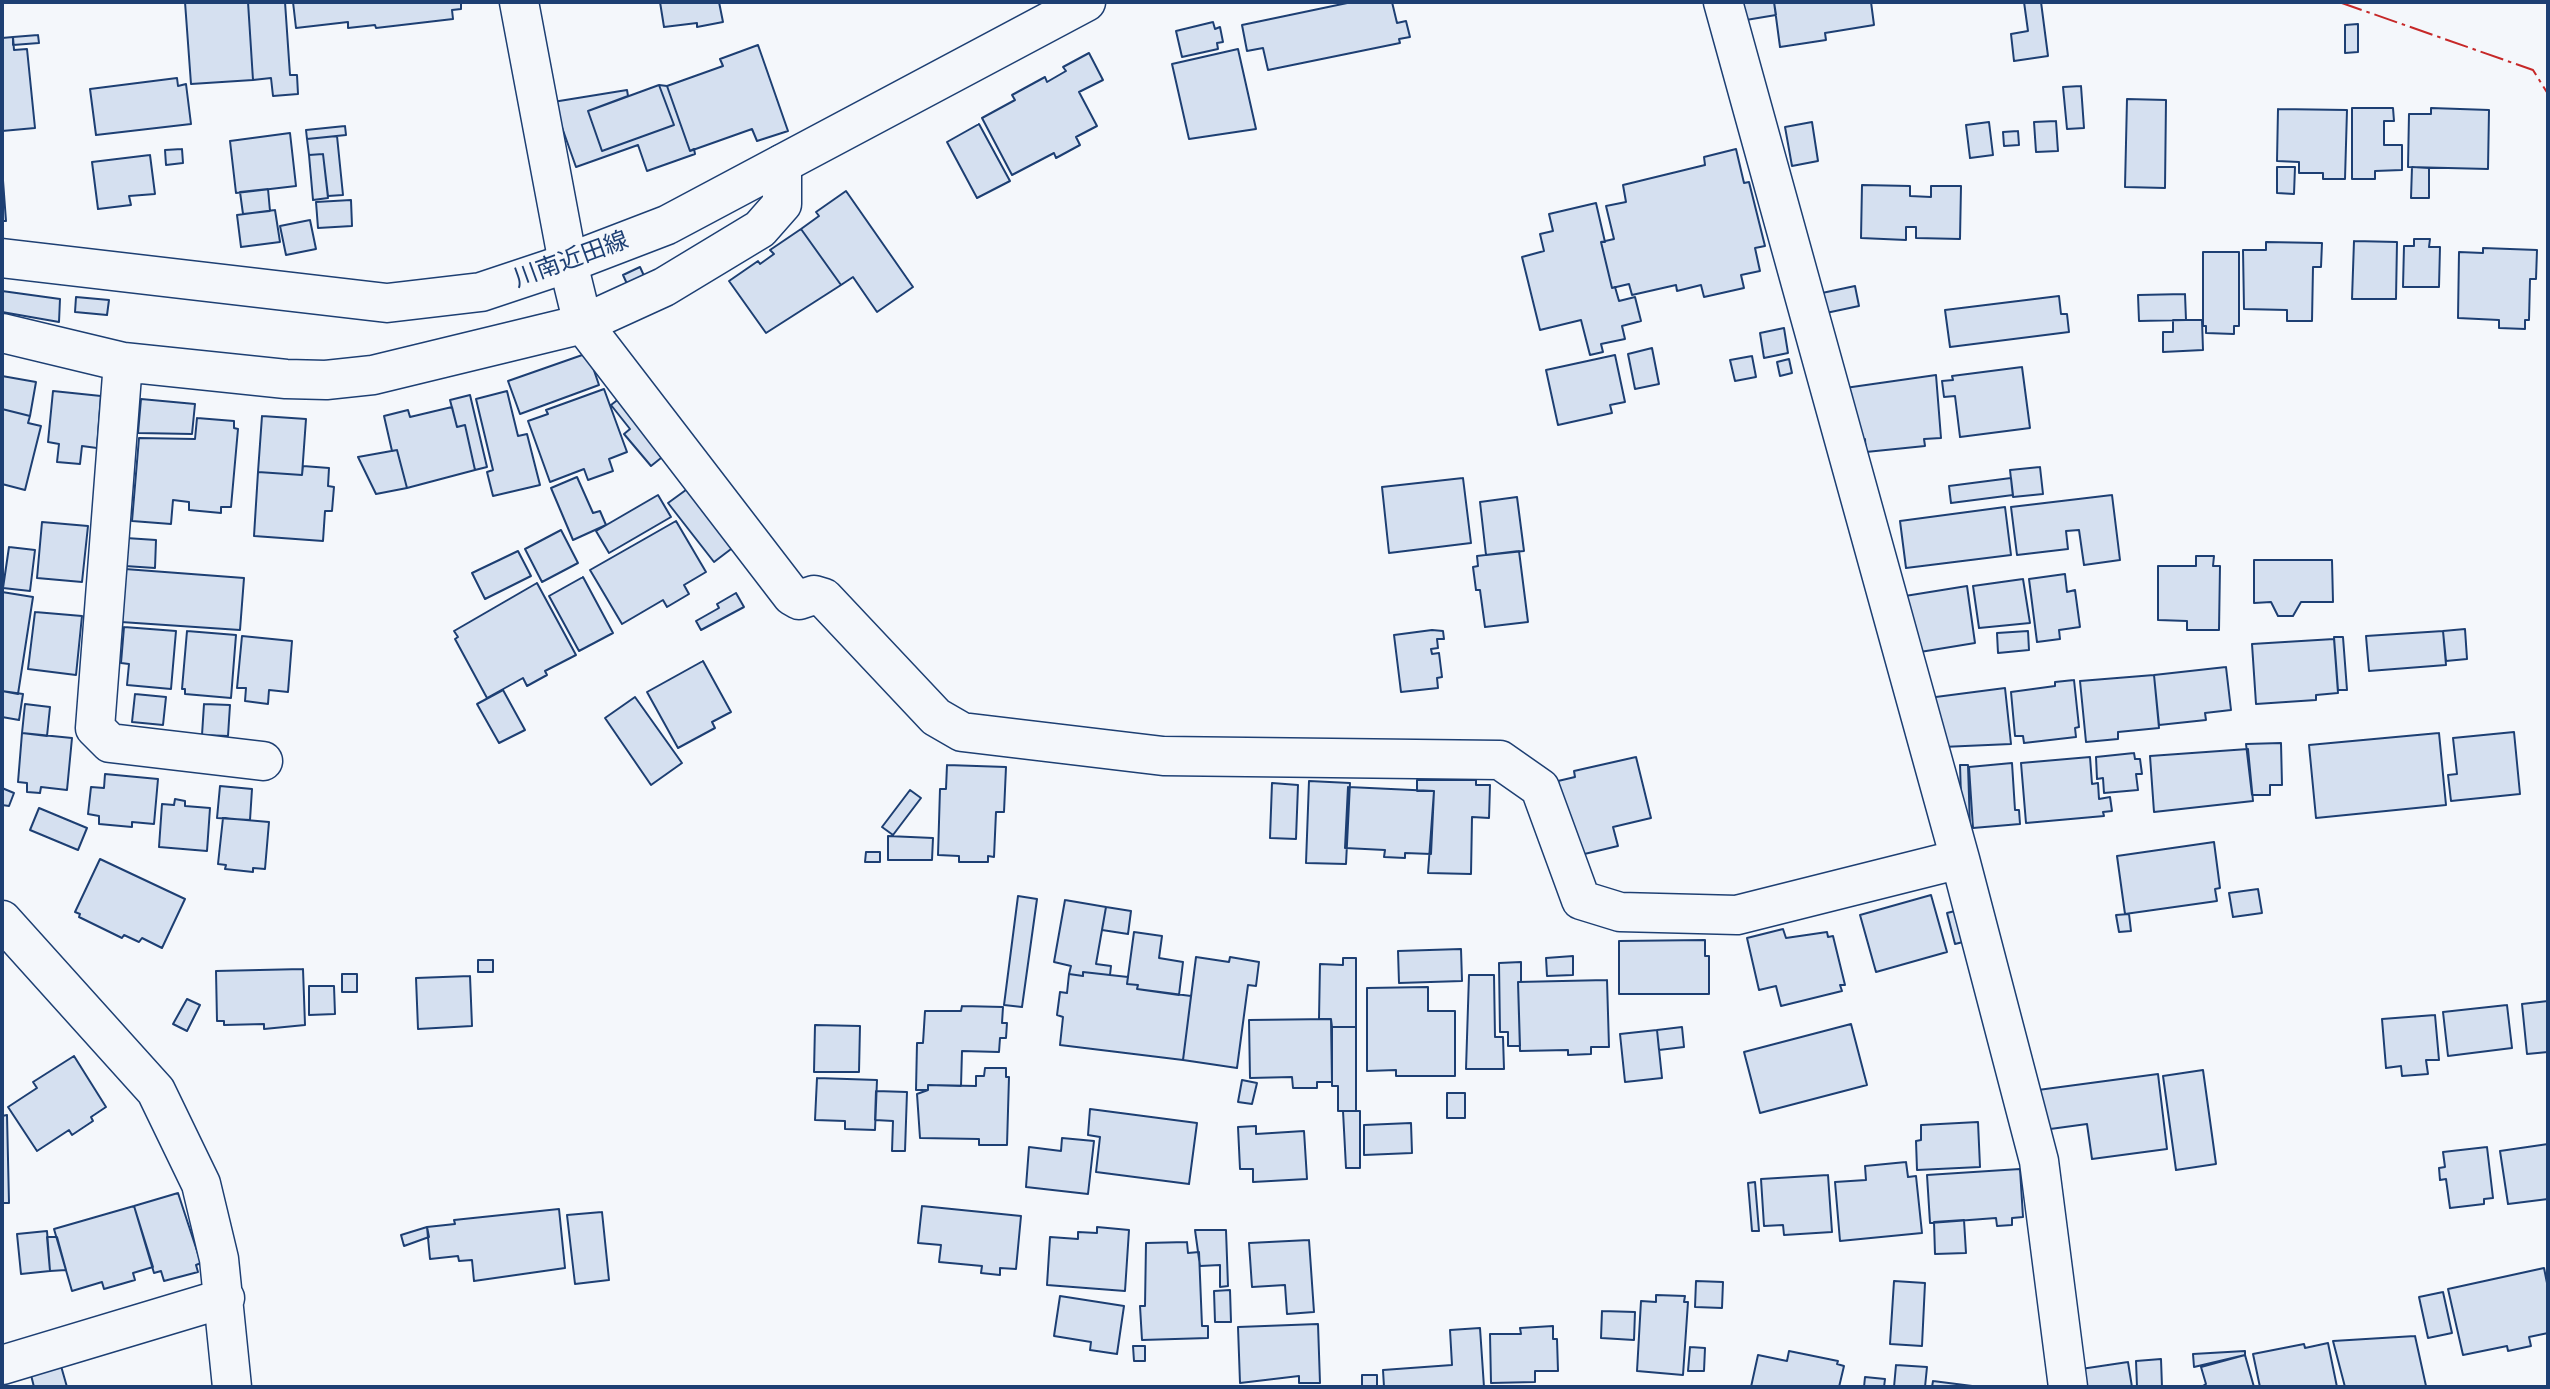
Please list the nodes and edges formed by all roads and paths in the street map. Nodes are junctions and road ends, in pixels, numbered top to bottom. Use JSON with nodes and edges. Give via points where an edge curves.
{"nodes":[{"id":1,"x":519,"y":2,"type":"edge"},
{"id":2,"x":1086,"y":2,"type":"edge"},
{"id":3,"x":1723,"y":2,"type":"edge"},
{"id":4,"x":782,"y":164,"type":"junction"},
{"id":5,"x":2,"y":258,"type":"edge"},
{"id":6,"x":568,"y":263,"type":"junction"},
{"id":7,"x":583,"y":324,"type":"junction"},
{"id":8,"x":2,"y":333,"type":"edge"},
{"id":9,"x":123,"y":362,"type":"junction"},
{"id":10,"x":263,"y":761,"type":"dead end"},
{"id":11,"x":1960,"y":859,"type":"junction"},
{"id":12,"x":2,"y":920,"type":"edge"},
{"id":13,"x":225,"y":1298,"type":"junction"},
{"id":14,"x":2,"y":1365,"type":"edge"},
{"id":15,"x":232,"y":1387,"type":"edge"},
{"id":16,"x":2068,"y":1387,"type":"edge"}],
"edges":[{"from":1,"to":6,"type":"street"},
{"from":2,"to":4,"type":"street","name":"川南近田線"},
{"from":3,"to":11,"type":"street"},
{"from":4,"to":6,"type":"street","name":"川南近田線","via":[[667,225]]},
{"from":4,"to":7,"type":"street","via":[[782,204],[760,229],[664,287]]},
{"from":5,"to":6,"type":"street","name":"川南近田線","via":[[387,303],[481,292]]},
{"from":6,"to":7,"type":"street"},
{"from":7,"to":9,"type":"street","via":[[373,375],[326,380]]},
{"from":7,"to":11,"type":"street","via":[[792,596],[799,600],[814,595],[824,598],[936,717],[962,732],[1163,756],[1500,760],[1540,788],[1581,900],[1620,912],[1737,915]]},
{"from":8,"to":9,"type":"street"},
{"from":9,"to":10,"type":"street","via":[[95,728],[110,743]]},
{"from":11,"to":16,"type":"street","via":[[2039,1161]]},
{"from":12,"to":13,"type":"street","via":[[156,1091],[201,1184]]},
{"from":13,"to":14,"type":"street"},
{"from":13,"to":15,"type":"street"}]}
